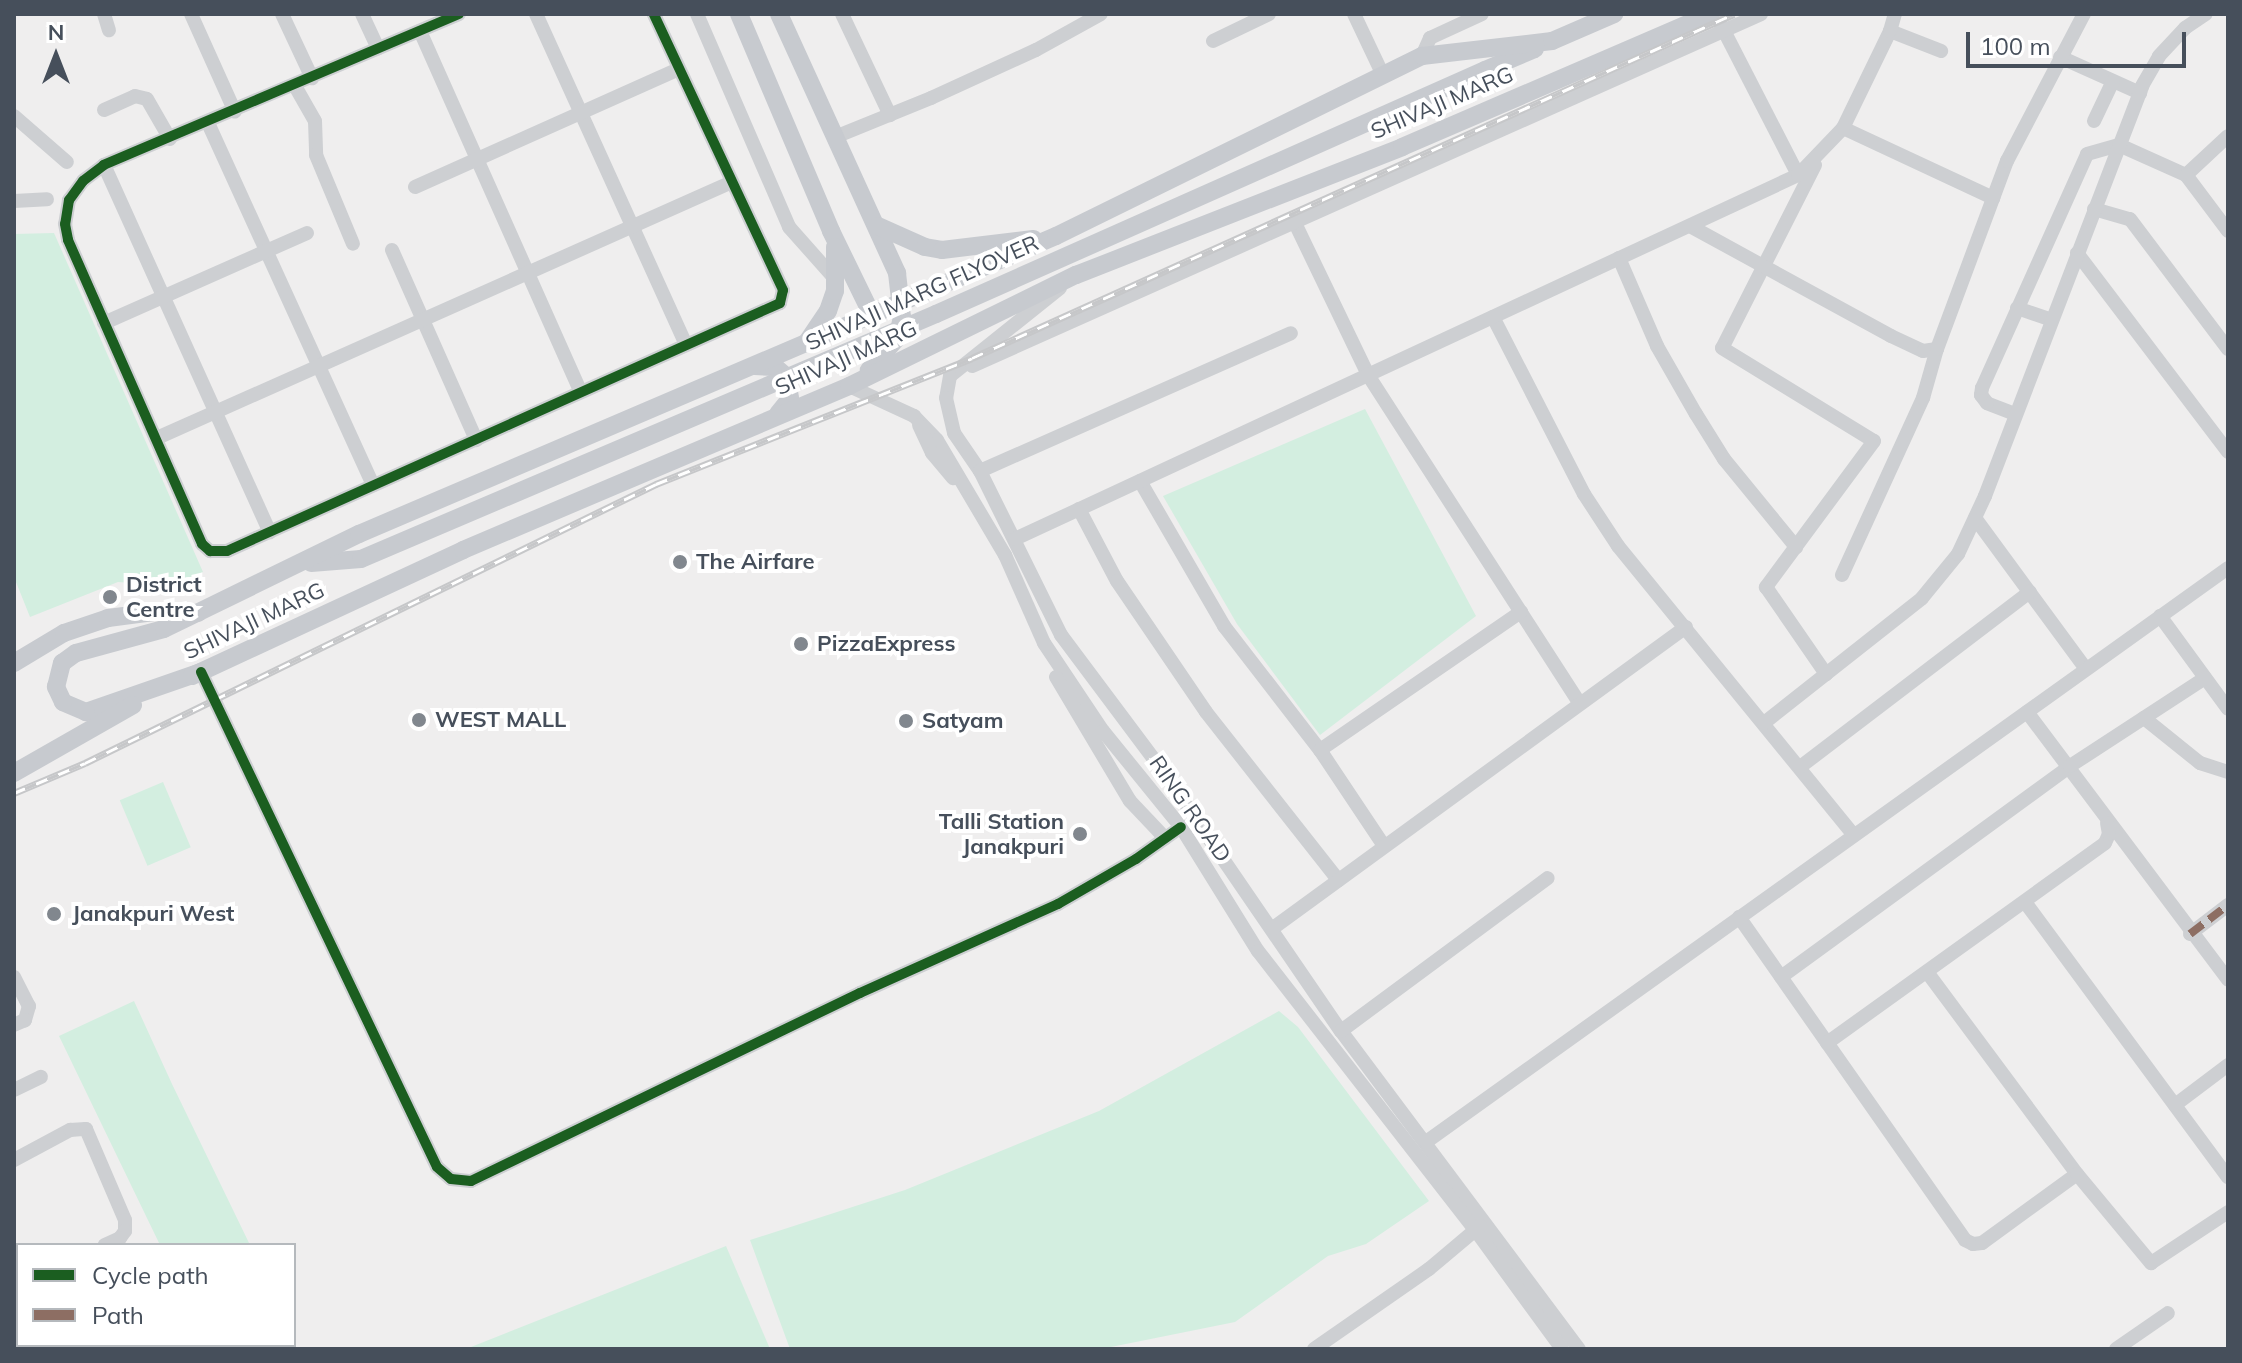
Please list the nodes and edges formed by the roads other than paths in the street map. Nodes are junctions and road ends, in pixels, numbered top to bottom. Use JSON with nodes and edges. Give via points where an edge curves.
{"nodes":[{"id":1,"x":104,"y":14,"type":"edge"},
{"id":2,"x":191,"y":14,"type":"edge"},
{"id":3,"x":282,"y":14,"type":"edge"},
{"id":4,"x":362,"y":14,"type":"edge"},
{"id":5,"x":458,"y":14,"type":"edge"},
{"id":6,"x":536,"y":14,"type":"edge"},
{"id":7,"x":654,"y":14,"type":"edge"},
{"id":8,"x":697,"y":14,"type":"edge"},
{"id":9,"x":739,"y":14,"type":"edge"},
{"id":10,"x":779,"y":14,"type":"edge"},
{"id":11,"x":842,"y":14,"type":"edge"},
{"id":12,"x":1101,"y":14,"type":"edge"},
{"id":13,"x":1269,"y":14,"type":"edge"},
{"id":14,"x":1354,"y":14,"type":"edge"},
{"id":15,"x":1482,"y":14,"type":"edge"},
{"id":16,"x":1614,"y":14,"type":"edge"},
{"id":17,"x":1761,"y":14,"type":"edge"},
{"id":18,"x":1895,"y":14,"type":"edge"},
{"id":19,"x":2084,"y":14,"type":"edge"},
{"id":20,"x":2206,"y":14,"type":"edge"},
{"id":21,"x":1716,"y":19,"type":"edge"},
{"id":22,"x":109,"y":30,"type":"dead end"},
{"id":23,"x":420,"y":31,"type":"junction"},
{"id":24,"x":1890,"y":31,"type":"junction"},
{"id":25,"x":1213,"y":41,"type":"dead end"},
{"id":26,"x":1552,"y":41,"type":"junction"},
{"id":27,"x":378,"y":49,"type":"junction"},
{"id":28,"x":1941,"y":51,"type":"dead end"},
{"id":29,"x":1422,"y":56,"type":"junction"},
{"id":30,"x":2060,"y":57,"type":"junction"},
{"id":31,"x":679,"y":69,"type":"junction"},
{"id":32,"x":1383,"y":75,"type":"junction"},
{"id":33,"x":312,"y":78,"type":"junction"},
{"id":34,"x":2113,"y":81,"type":"junction"},
{"id":35,"x":295,"y":86,"type":"junction"},
{"id":36,"x":2140,"y":93,"type":"junction"},
{"id":37,"x":104,"y":110,"type":"dead end"},
{"id":38,"x":235,"y":112,"type":"junction"},
{"id":39,"x":580,"y":114,"type":"junction"},
{"id":40,"x":890,"y":115,"type":"junction"},
{"id":41,"x":14,"y":116,"type":"edge"},
{"id":42,"x":2094,"y":121,"type":"dead end"},
{"id":43,"x":208,"y":123,"type":"junction"},
{"id":44,"x":1843,"y":128,"type":"junction"},
{"id":45,"x":2228,"y":136,"type":"edge"},
{"id":46,"x":835,"y":137,"type":"junction"},
{"id":47,"x":170,"y":139,"type":"junction"},
{"id":48,"x":2119,"y":145,"type":"junction"},
{"id":49,"x":1820,"y":154,"type":"junction"},
{"id":50,"x":477,"y":159,"type":"junction"},
{"id":51,"x":67,"y":162,"type":"dead end"},
{"id":52,"x":104,"y":165,"type":"junction"},
{"id":53,"x":1798,"y":175,"type":"junction"},
{"id":54,"x":2186,"y":175,"type":"junction"},
{"id":55,"x":732,"y":182,"type":"junction"},
{"id":56,"x":415,"y":187,"type":"dead end"},
{"id":57,"x":1993,"y":198,"type":"junction"},
{"id":58,"x":47,"y":199,"type":"dead end"},
{"id":59,"x":14,"y":201,"type":"edge"},
{"id":60,"x":2094,"y":209,"type":"junction"},
{"id":61,"x":1294,"y":221,"type":"junction"},
{"id":62,"x":878,"y":226,"type":"junction"},
{"id":63,"x":1690,"y":226,"type":"junction"},
{"id":64,"x":632,"y":227,"type":"junction"},
{"id":65,"x":831,"y":231,"type":"junction"},
{"id":66,"x":2228,"y":231,"type":"edge"},
{"id":67,"x":307,"y":233,"type":"dead end"},
{"id":68,"x":1056,"y":236,"type":"junction"},
{"id":69,"x":353,"y":244,"type":"dead end"},
{"id":70,"x":392,"y":250,"type":"dead end"},
{"id":71,"x":267,"y":253,"type":"junction"},
{"id":72,"x":2077,"y":253,"type":"junction"},
{"id":73,"x":1619,"y":258,"type":"junction"},
{"id":74,"x":1766,"y":268,"type":"junction"},
{"id":75,"x":529,"y":275,"type":"junction"},
{"id":76,"x":1076,"y":275,"type":"junction"},
{"id":77,"x":836,"y":280,"type":"junction"},
{"id":78,"x":164,"y":298,"type":"junction"},
{"id":79,"x":902,"y":302,"type":"junction"},
{"id":80,"x":2017,"y":308,"type":"junction"},
{"id":81,"x":872,"y":315,"type":"junction"},
{"id":82,"x":1493,"y":317,"type":"junction"},
{"id":83,"x":2051,"y":320,"type":"junction"},
{"id":84,"x":424,"y":321,"type":"junction"},
{"id":85,"x":104,"y":323,"type":"junction"},
{"id":86,"x":1291,"y":333,"type":"dead end"},
{"id":87,"x":805,"y":344,"type":"junction"},
{"id":88,"x":686,"y":345,"type":"junction"},
{"id":89,"x":1937,"y":349,"type":"junction"},
{"id":90,"x":2228,"y":349,"type":"edge"},
{"id":91,"x":319,"y":367,"type":"junction"},
{"id":92,"x":752,"y":367,"type":"junction"},
{"id":93,"x":1368,"y":375,"type":"junction"},
{"id":94,"x":950,"y":376,"type":"junction"},
{"id":95,"x":849,"y":386,"type":"junction"},
{"id":96,"x":581,"y":392,"type":"junction"},
{"id":97,"x":216,"y":412,"type":"junction"},
{"id":98,"x":2015,"y":414,"type":"junction"},
{"id":99,"x":774,"y":416,"type":"junction"},
{"id":100,"x":917,"y":420,"type":"junction"},
{"id":101,"x":954,"y":433,"type":"junction"},
{"id":102,"x":157,"y":438,"type":"junction"},
{"id":103,"x":476,"y":440,"type":"junction"},
{"id":104,"x":937,"y":440,"type":"junction"},
{"id":105,"x":2228,"y":452,"type":"edge"},
{"id":106,"x":980,"y":471,"type":"junction"},
{"id":107,"x":1140,"y":481,"type":"junction"},
{"id":108,"x":373,"y":485,"type":"junction"},
{"id":109,"x":1079,"y":509,"type":"junction"},
{"id":110,"x":1975,"y":518,"type":"junction"},
{"id":111,"x":270,"y":532,"type":"junction"},
{"id":112,"x":1015,"y":539,"type":"junction"},
{"id":113,"x":1796,"y":547,"type":"junction"},
{"id":114,"x":304,"y":564,"type":"junction"},
{"id":115,"x":2228,"y":568,"type":"edge"},
{"id":116,"x":1842,"y":575,"type":"dead end"},
{"id":117,"x":2030,"y":592,"type":"junction"},
{"id":118,"x":1521,"y":612,"type":"junction"},
{"id":119,"x":200,"y":614,"type":"junction"},
{"id":120,"x":2160,"y":616,"type":"junction"},
{"id":121,"x":1686,"y":627,"type":"junction"},
{"id":122,"x":14,"y":663,"type":"edge"},
{"id":123,"x":2086,"y":669,"type":"junction"},
{"id":124,"x":201,"y":672,"type":"junction"},
{"id":125,"x":1826,"y":674,"type":"junction"},
{"id":126,"x":2205,"y":678,"type":"junction"},
{"id":127,"x":1580,"y":704,"type":"junction"},
{"id":128,"x":2228,"y":709,"type":"edge"},
{"id":129,"x":2027,"y":712,"type":"junction"},
{"id":130,"x":2144,"y":718,"type":"junction"},
{"id":131,"x":1764,"y":723,"type":"junction"},
{"id":132,"x":1320,"y":750,"type":"junction"},
{"id":133,"x":2070,"y":766,"type":"junction"},
{"id":134,"x":1800,"y":767,"type":"junction"},
{"id":135,"x":2228,"y":772,"type":"edge"},
{"id":136,"x":14,"y":773,"type":"edge"},
{"id":137,"x":2107,"y":823,"type":"junction"},
{"id":138,"x":1181,"y":827,"type":"junction"},
{"id":139,"x":1854,"y":835,"type":"junction"},
{"id":140,"x":1165,"y":838,"type":"junction"},
{"id":141,"x":1384,"y":846,"type":"junction"},
{"id":142,"x":1548,"y":878,"type":"dead end"},
{"id":143,"x":1338,"y":880,"type":"junction"},
{"id":144,"x":2025,"y":902,"type":"junction"},
{"id":145,"x":2228,"y":905,"type":"edge"},
{"id":146,"x":1739,"y":917,"type":"junction"},
{"id":147,"x":1273,"y":928,"type":"junction"},
{"id":148,"x":2190,"y":934,"type":"junction"},
{"id":149,"x":1927,"y":972,"type":"junction"},
{"id":150,"x":14,"y":977,"type":"edge"},
{"id":151,"x":1781,"y":977,"type":"junction"},
{"id":152,"x":2228,"y":980,"type":"edge"},
{"id":153,"x":14,"y":1025,"type":"edge"},
{"id":154,"x":1341,"y":1031,"type":"junction"},
{"id":155,"x":1827,"y":1043,"type":"junction"},
{"id":156,"x":2228,"y":1065,"type":"edge"},
{"id":157,"x":41,"y":1077,"type":"dead end"},
{"id":158,"x":14,"y":1090,"type":"edge"},
{"id":159,"x":2175,"y":1105,"type":"junction"},
{"id":160,"x":1426,"y":1142,"type":"junction"},
{"id":161,"x":14,"y":1160,"type":"edge"},
{"id":162,"x":2077,"y":1174,"type":"junction"},
{"id":163,"x":2228,"y":1177,"type":"edge"},
{"id":164,"x":2228,"y":1212,"type":"edge"},
{"id":165,"x":1481,"y":1226,"type":"junction"},
{"id":166,"x":109,"y":1243,"type":"edge"},
{"id":167,"x":2168,"y":1313,"type":"dead end"},
{"id":168,"x":1314,"y":1349,"type":"edge"},
{"id":169,"x":1562,"y":1349,"type":"edge"},
{"id":170,"x":1579,"y":1349,"type":"edge"},
{"id":171,"x":2116,"y":1349,"type":"edge"}],
"edges":[{"from":1,"to":22,"type":"street"},
{"from":2,"to":38,"type":"street"},
{"from":3,"to":33,"type":"street"},
{"from":4,"to":27,"type":"street"},
{"from":5,"to":23,"type":"street"},
{"from":6,"to":39,"type":"street"},
{"from":7,"to":31,"type":"street"},
{"from":8,"to":77,"type":"street","via":[[789,227]]},
{"from":9,"to":65,"type":"main road"},
{"from":10,"to":46,"type":"main road"},
{"from":11,"to":40,"type":"street"},
{"from":12,"to":40,"type":"street","via":[[1036,50]]},
{"from":13,"to":25,"type":"street"},
{"from":14,"to":32,"type":"street"},
{"from":15,"to":29,"type":"street","via":[[1430,38]]},
{"from":16,"to":26,"type":"main road","name":"SHIVAJI MARG"},
{"from":17,"to":21,"type":"street"},
{"from":18,"to":24,"type":"street"},
{"from":19,"to":30,"type":"street"},
{"from":20,"to":36,"type":"street","via":[[2159,56]]},
{"from":21,"to":53,"type":"street"},
{"from":21,"to":61,"type":"street"},
{"from":21,"to":76,"type":"main road","name":"SHIVAJI MARG"},
{"from":23,"to":27,"type":"street"},
{"from":23,"to":50,"type":"street"},
{"from":24,"to":28,"type":"street"},
{"from":24,"to":44,"type":"street"},
{"from":26,"to":29,"type":"main road","name":"SHIVAJI MARG"},
{"from":26,"to":114,"type":"main road","name":"SHIVAJI MARG FLYOVER","bridge":true,"via":[[936,314],[361,559]]},
{"from":27,"to":33,"type":"street"},
{"from":29,"to":32,"type":"main road","name":"SHIVAJI MARG"},
{"from":30,"to":34,"type":"street"},
{"from":30,"to":57,"type":"street"},
{"from":31,"to":39,"type":"street"},
{"from":31,"to":55,"type":"street"},
{"from":32,"to":68,"type":"main road","name":"SHIVAJI MARG"},
{"from":33,"to":35,"type":"street"},
{"from":34,"to":36,"type":"street"},
{"from":34,"to":42,"type":"street"},
{"from":35,"to":38,"type":"street"},
{"from":35,"to":69,"type":"street","via":[[315,121],[316,155]]},
{"from":36,"to":48,"type":"street"},
{"from":37,"to":47,"type":"street","via":[[141,96],[159,114]]},
{"from":38,"to":43,"type":"street"},
{"from":39,"to":50,"type":"street"},
{"from":39,"to":64,"type":"street"},
{"from":40,"to":46,"type":"street"},
{"from":41,"to":51,"type":"street"},
{"from":43,"to":47,"type":"street"},
{"from":43,"to":71,"type":"street"},
{"from":44,"to":49,"type":"street"},
{"from":44,"to":57,"type":"street"},
{"from":45,"to":54,"type":"street"},
{"from":46,"to":62,"type":"main road"},
{"from":47,"to":52,"type":"street"},
{"from":48,"to":54,"type":"street"},
{"from":48,"to":60,"type":"street"},
{"from":48,"to":80,"type":"street","via":[[2087,154],[2082,161]]},
{"from":49,"to":53,"type":"street"},
{"from":49,"to":74,"type":"street"},
{"from":50,"to":56,"type":"street"},
{"from":50,"to":75,"type":"street"},
{"from":52,"to":78,"type":"street"},
{"from":52,"to":85,"type":"street","via":[[69,200],[65,224]]},
{"from":53,"to":63,"type":"street"},
{"from":54,"to":66,"type":"street"},
{"from":55,"to":64,"type":"street"},
{"from":55,"to":88,"type":"street","via":[[783,297],[780,303]]},
{"from":57,"to":89,"type":"street"},
{"from":58,"to":59,"type":"street"},
{"from":60,"to":72,"type":"street"},
{"from":60,"to":90,"type":"street","via":[[2130,219]]},
{"from":61,"to":93,"type":"street"},
{"from":61,"to":94,"type":"street"},
{"from":62,"to":68,"type":"main road","via":[[942,250]]},
{"from":62,"to":79,"type":"main road"},
{"from":63,"to":73,"type":"street"},
{"from":63,"to":74,"type":"street"},
{"from":64,"to":75,"type":"street"},
{"from":64,"to":88,"type":"street"},
{"from":65,"to":77,"type":"main road"},
{"from":65,"to":81,"type":"main road"},
{"from":67,"to":71,"type":"street"},
{"from":68,"to":76,"type":"main road","via":[[1076,237],[1087,246],[1087,261]]},
{"from":68,"to":79,"type":"main road","name":"SHIVAJI MARG"},
{"from":70,"to":84,"type":"street"},
{"from":71,"to":78,"type":"street"},
{"from":71,"to":91,"type":"street"},
{"from":72,"to":83,"type":"street"},
{"from":72,"to":105,"type":"street"},
{"from":73,"to":82,"type":"street"},
{"from":73,"to":113,"type":"street","via":[[1657,346],[1696,414],[1724,459]]},
{"from":74,"to":89,"type":"street","via":[[1923,351]]},
{"from":74,"to":113,"type":"street","via":[[1722,348],[1874,441]]},
{"from":75,"to":84,"type":"street"},
{"from":75,"to":96,"type":"street"},
{"from":76,"to":94,"type":"street"},
{"from":76,"to":95,"type":"main road","name":"SHIVAJI MARG"},
{"from":77,"to":87,"type":"main road","via":[[828,311]]},
{"from":78,"to":85,"type":"street"},
{"from":78,"to":97,"type":"street"},
{"from":79,"to":81,"type":"main road","name":"SHIVAJI MARG"},
{"from":79,"to":95,"type":"main road","via":[[897,338],[882,359]]},
{"from":80,"to":83,"type":"street"},
{"from":80,"to":98,"type":"street","via":[[1981,395],[1987,403]]},
{"from":81,"to":87,"type":"main road","name":"SHIVAJI MARG"},
{"from":82,"to":93,"type":"street"},
{"from":82,"to":121,"type":"street","via":[[1584,494],[1618,546]]},
{"from":83,"to":98,"type":"street"},
{"from":84,"to":91,"type":"street"},
{"from":84,"to":103,"type":"street"},
{"from":85,"to":102,"type":"street"},
{"from":86,"to":106,"type":"street"},
{"from":87,"to":92,"type":"main road","name":"SHIVAJI MARG"},
{"from":88,"to":96,"type":"street"},
{"from":89,"to":116,"type":"street","via":[[1901,453]]},
{"from":91,"to":97,"type":"street"},
{"from":91,"to":108,"type":"street"},
{"from":92,"to":99,"type":"main road","via":[[775,367],[787,377],[790,399]]},
{"from":92,"to":114,"type":"main road","name":"SHIVAJI MARG","via":[[359,534]]},
{"from":93,"to":107,"type":"street"},
{"from":93,"to":118,"type":"street"},
{"from":94,"to":101,"type":"street","name":"RING ROAD","via":[[946,398]]},
{"from":95,"to":99,"type":"main road","name":"SHIVAJI MARG"},
{"from":95,"to":100,"type":"street","name":"RING ROAD"},
{"from":96,"to":103,"type":"street"},
{"from":97,"to":102,"type":"street"},
{"from":97,"to":111,"type":"street"},
{"from":98,"to":110,"type":"street"},
{"from":99,"to":124,"type":"main road","name":"SHIVAJI MARG","via":[[463,550]]},
{"from":100,"to":104,"type":"street","name":"RING ROAD"},
{"from":100,"to":140,"type":"street","via":[[999,558],[1030,634],[1130,801]]},
{"from":101,"to":104,"type":"street"},
{"from":101,"to":106,"type":"street","name":"RING ROAD"},
{"from":102,"to":111,"type":"street","via":[[202,544],[210,551],[227,551]]},
{"from":103,"to":108,"type":"street"},
{"from":104,"to":138,"type":"street","name":"RING ROAD","via":[[1005,555],[1044,643],[1103,731]]},
{"from":106,"to":112,"type":"street","name":"RING ROAD"},
{"from":107,"to":109,"type":"street"},
{"from":107,"to":132,"type":"street","via":[[1224,626]]},
{"from":108,"to":111,"type":"street"},
{"from":109,"to":112,"type":"street"},
{"from":109,"to":143,"type":"street","via":[[1117,581],[1206,712]]},
{"from":110,"to":117,"type":"street"},
{"from":110,"to":125,"type":"street","via":[[1958,554],[1922,598]]},
{"from":112,"to":147,"type":"street","name":"RING ROAD","via":[[1061,635]]},
{"from":113,"to":125,"type":"street","via":[[1766,587]]},
{"from":114,"to":119,"type":"main road","name":"SHIVAJI MARG"},
{"from":115,"to":120,"type":"street"},
{"from":117,"to":123,"type":"street"},
{"from":117,"to":134,"type":"street"},
{"from":118,"to":127,"type":"street"},
{"from":118,"to":132,"type":"street"},
{"from":119,"to":122,"type":"main road","name":"SHIVAJI MARG","via":[[108,618],[64,633]]},
{"from":119,"to":124,"type":"main road","via":[[68,657],[57,670],[56,687],[63,702],[86,712]]},
{"from":120,"to":123,"type":"street"},
{"from":120,"to":126,"type":"street"},
{"from":121,"to":127,"type":"street"},
{"from":121,"to":131,"type":"street"},
{"from":123,"to":129,"type":"street"},
{"from":124,"to":136,"type":"main road","name":"SHIVAJI MARG"},
{"from":124,"to":140,"type":"street","via":[[437,1167],[451,1179],[471,1181],[1019,922]]},
{"from":125,"to":131,"type":"street"},
{"from":126,"to":128,"type":"street"},
{"from":126,"to":130,"type":"street"},
{"from":127,"to":141,"type":"street"},
{"from":129,"to":133,"type":"street"},
{"from":129,"to":139,"type":"street"},
{"from":130,"to":133,"type":"street"},
{"from":130,"to":135,"type":"street","via":[[2200,763]]},
{"from":131,"to":134,"type":"street"},
{"from":132,"to":141,"type":"street"},
{"from":133,"to":137,"type":"street"},
{"from":133,"to":151,"type":"street"},
{"from":134,"to":139,"type":"street"},
{"from":137,"to":144,"type":"street","via":[[2105,843]]},
{"from":137,"to":148,"type":"street"},
{"from":138,"to":140,"type":"street"},
{"from":138,"to":165,"type":"street","name":"RING ROAD","via":[[1258,951]]},
{"from":139,"to":146,"type":"street"},
{"from":141,"to":143,"type":"street"},
{"from":142,"to":154,"type":"street"},
{"from":143,"to":147,"type":"street"},
{"from":144,"to":149,"type":"street"},
{"from":144,"to":159,"type":"street"},
{"from":145,"to":148,"type":"street"},
{"from":146,"to":151,"type":"street"},
{"from":146,"to":160,"type":"street"},
{"from":147,"to":154,"type":"street","name":"RING ROAD"},
{"from":148,"to":152,"type":"street"},
{"from":149,"to":155,"type":"street"},
{"from":149,"to":162,"type":"street"},
{"from":150,"to":153,"type":"street","via":[[29,1006],[25,1020]]},
{"from":151,"to":155,"type":"street"},
{"from":154,"to":160,"type":"street","name":"RING ROAD"},
{"from":155,"to":162,"type":"street","via":[[1965,1240],[1982,1243]]},
{"from":156,"to":159,"type":"street"},
{"from":157,"to":158,"type":"street"},
{"from":159,"to":163,"type":"street"},
{"from":160,"to":165,"type":"street","name":"RING ROAD"},
{"from":161,"to":166,"type":"street","via":[[70,1130],[86,1129],[125,1220],[125,1231]]},
{"from":162,"to":164,"type":"street","via":[[2151,1263]]},
{"from":165,"to":168,"type":"street"},
{"from":165,"to":169,"type":"street","name":"RING ROAD"},
{"from":165,"to":170,"type":"street","name":"RING ROAD"},
{"from":167,"to":171,"type":"street"}]}
